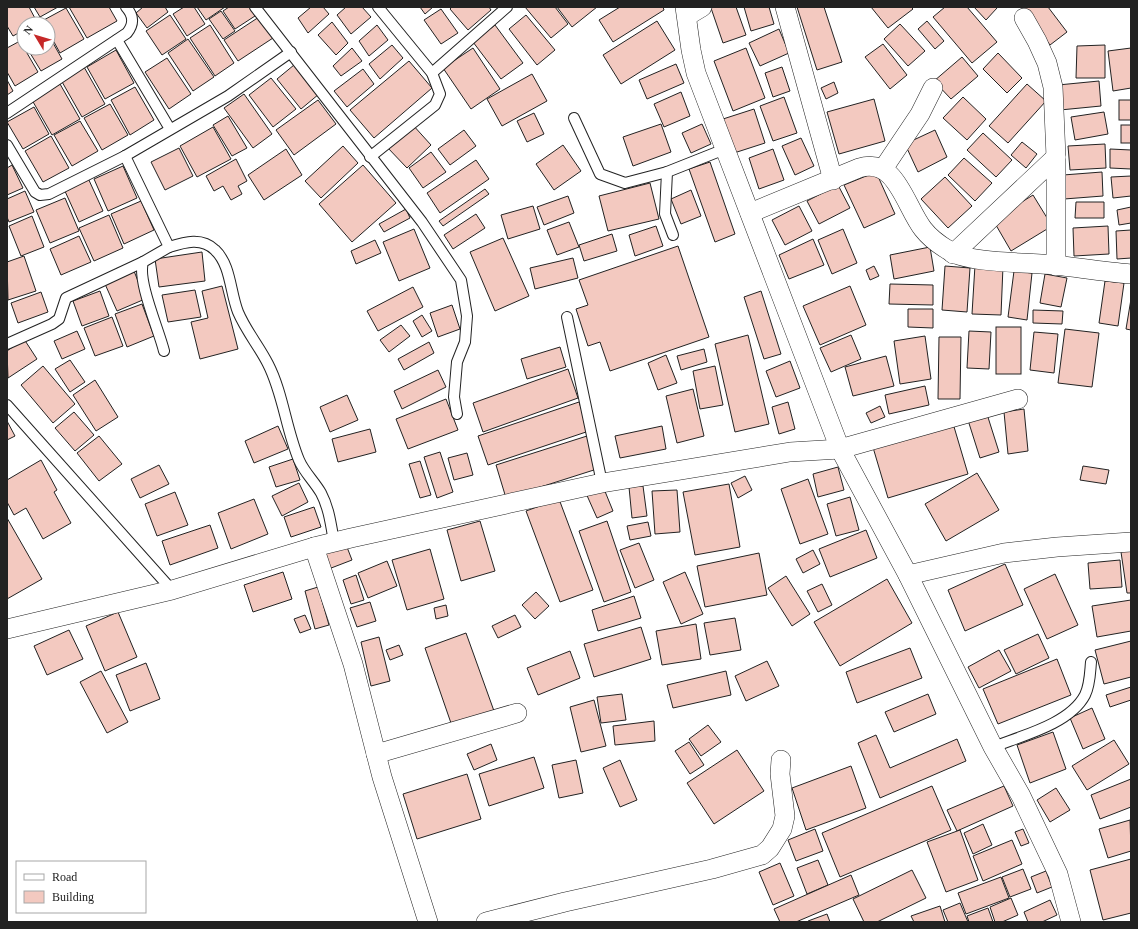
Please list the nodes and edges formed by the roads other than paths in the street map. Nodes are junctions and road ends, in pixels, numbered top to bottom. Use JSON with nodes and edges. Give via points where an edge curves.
{"nodes":[{"id":1,"x":126,"y":7,"type":"edge"},
{"id":2,"x":256,"y":7,"type":"edge"},
{"id":3,"x":378,"y":7,"type":"edge"},
{"id":4,"x":507,"y":7,"type":"edge"},
{"id":5,"x":785,"y":7,"type":"edge"},
{"id":6,"x":691,"y":10,"type":"edge"},
{"id":7,"x":1024,"y":18,"type":"dead end"},
{"id":8,"x":117,"y":40,"type":"junction"},
{"id":9,"x":291,"y":52,"type":"junction"},
{"id":10,"x":432,"y":74,"type":"junction"},
{"id":11,"x":933,"y":88,"type":"dead end"},
{"id":12,"x":7,"y":113,"type":"edge"},
{"id":13,"x":574,"y":118,"type":"dead end"},
{"id":14,"x":170,"y":129,"type":"junction"},
{"id":15,"x":7,"y":145,"type":"edge"},
{"id":16,"x":725,"y":149,"type":"junction"},
{"id":17,"x":125,"y":156,"type":"junction"},
{"id":18,"x":370,"y":157,"type":"junction"},
{"id":19,"x":1056,"y":157,"type":"junction"},
{"id":20,"x":883,"y":169,"type":"junction"},
{"id":21,"x":667,"y":172,"type":"junction"},
{"id":22,"x":833,"y":180,"type":"junction"},
{"id":23,"x":750,"y":213,"type":"junction"},
{"id":24,"x":673,"y":235,"type":"dead end"},
{"id":25,"x":169,"y":247,"type":"junction"},
{"id":26,"x":953,"y":254,"type":"junction"},
{"id":27,"x":143,"y":262,"type":"junction"},
{"id":28,"x":1056,"y":266,"type":"junction"},
{"id":29,"x":1131,"y":274,"type":"edge"},
{"id":30,"x":567,"y":318,"type":"dead end"},
{"id":31,"x":7,"y":344,"type":"edge"},
{"id":32,"x":164,"y":351,"type":"dead end"},
{"id":33,"x":1018,"y":399,"type":"dead end"},
{"id":34,"x":7,"y":404,"type":"edge"},
{"id":35,"x":457,"y":414,"type":"dead end"},
{"id":36,"x":840,"y":449,"type":"junction"},
{"id":37,"x":602,"y":483,"type":"junction"},
{"id":38,"x":334,"y":542,"type":"junction"},
{"id":39,"x":1131,"y":542,"type":"edge"},
{"id":40,"x":314,"y":547,"type":"junction"},
{"id":41,"x":908,"y":575,"type":"junction"},
{"id":42,"x":172,"y":590,"type":"junction"},
{"id":43,"x":7,"y":629,"type":"edge"},
{"id":44,"x":1091,"y":662,"type":"dead end"},
{"id":45,"x":517,"y":713,"type":"dead end"},
{"id":46,"x":993,"y":747,"type":"junction"},
{"id":47,"x":376,"y":754,"type":"junction"},
{"id":48,"x":781,"y":760,"type":"dead end"},
{"id":49,"x":428,"y":922,"type":"edge"},
{"id":50,"x":486,"y":922,"type":"edge"},
{"id":51,"x":1071,"y":922,"type":"edge"}],
"edges":[{"from":1,"to":8,"type":"lane","via":[[133,19],[132,27],[127,34]]},
{"from":2,"to":9,"type":"lane"},
{"from":3,"to":10,"type":"lane"},
{"from":4,"to":10,"type":"lane"},
{"from":5,"to":22,"type":"street"},
{"from":6,"to":16,"type":"street","via":[[691,50],[696,73]]},
{"from":7,"to":19,"type":"street","via":[[1038,41],[1053,87]]},
{"from":8,"to":12,"type":"lane"},
{"from":8,"to":14,"type":"lane"},
{"from":9,"to":14,"type":"lane","via":[[228,96]]},
{"from":9,"to":18,"type":"lane"},
{"from":10,"to":18,"type":"lane","via":[[439,88],[438,100]]},
{"from":11,"to":20,"type":"street","via":[[920,114]]},
{"from":13,"to":21,"type":"lane","via":[[600,174],[625,183]]},
{"from":14,"to":17,"type":"lane"},
{"from":15,"to":17,"type":"lane","via":[[35,192],[40,195],[49,194]]},
{"from":16,"to":21,"type":"lane"},
{"from":16,"to":23,"type":"street"},
{"from":17,"to":25,"type":"lane"},
{"from":18,"to":35,"type":"lane","via":[[422,222],[461,280],[467,316],[465,342],[457,369],[454,397]]},
{"from":19,"to":26,"type":"street"},
{"from":19,"to":28,"type":"street"},
{"from":20,"to":22,"type":"street","via":[[869,165]]},
{"from":20,"to":26,"type":"street","via":[[901,190],[922,229],[933,241]]},
{"from":21,"to":24,"type":"lane","via":[[665,214]]},
{"from":22,"to":23,"type":"street"},
{"from":23,"to":36,"type":"street"},
{"from":25,"to":27,"type":"lane"},
{"from":25,"to":38,"type":"lane","via":[[191,241],[201,242],[214,248],[222,257],[242,322],[268,364],[274,379],[296,452],[328,507]]},
{"from":26,"to":28,"type":"street","via":[[978,259]]},
{"from":27,"to":31,"type":"lane","via":[[66,298],[59,319]]},
{"from":27,"to":32,"type":"lane","via":[[141,274]]},
{"from":28,"to":29,"type":"street"},
{"from":30,"to":37,"type":"lane"},
{"from":33,"to":36,"type":"street"},
{"from":34,"to":42,"type":"lane"},
{"from":36,"to":37,"type":"street","via":[[790,452]]},
{"from":36,"to":41,"type":"street"},
{"from":37,"to":38,"type":"street"},
{"from":38,"to":40,"type":"street"},
{"from":39,"to":41,"type":"street","via":[[1004,553]]},
{"from":40,"to":42,"type":"street"},
{"from":40,"to":47,"type":"street","via":[[353,664]]},
{"from":41,"to":46,"type":"street"},
{"from":42,"to":43,"type":"street"},
{"from":44,"to":46,"type":"lane","via":[[1085,695],[1074,710],[1043,728]]},
{"from":45,"to":47,"type":"street"},
{"from":46,"to":51,"type":"street","via":[[1021,796],[1058,874]]},
{"from":47,"to":49,"type":"street"},
{"from":48,"to":50,"type":"street","via":[[785,816],[782,829],[770,848],[762,855]]}]}
